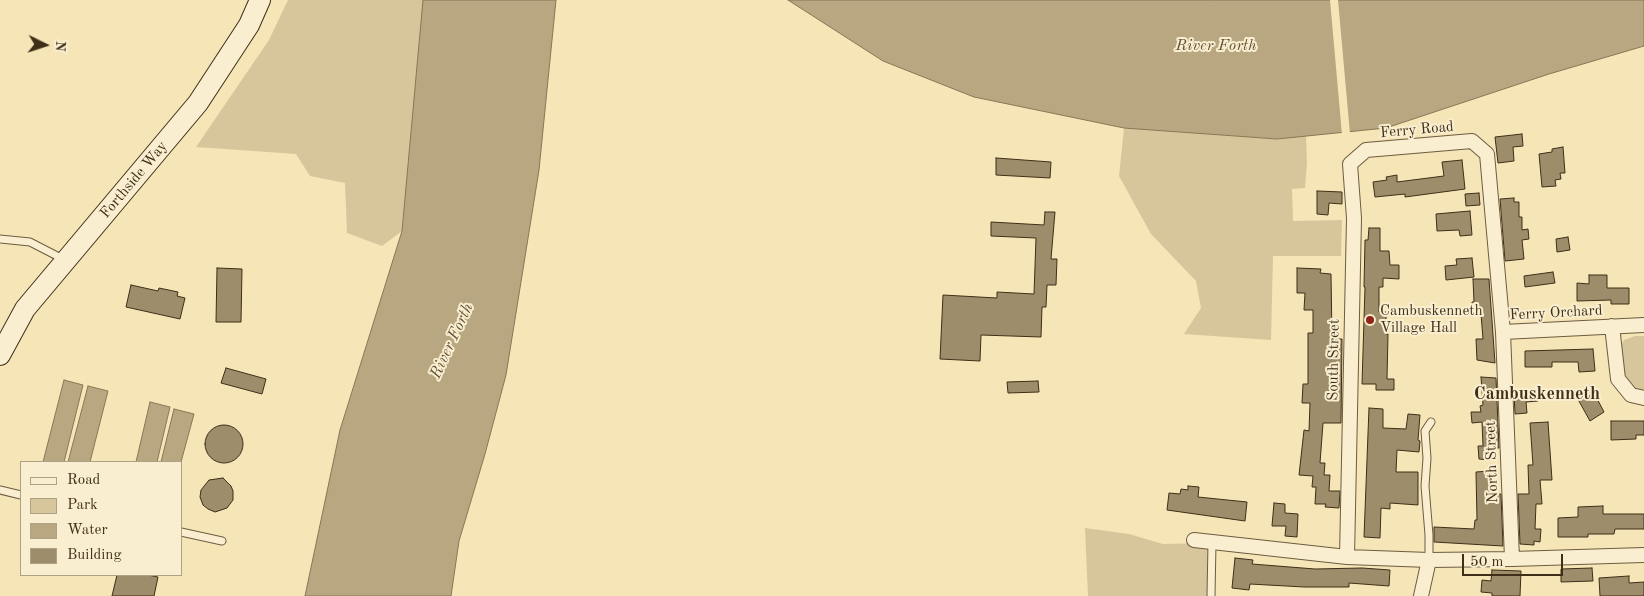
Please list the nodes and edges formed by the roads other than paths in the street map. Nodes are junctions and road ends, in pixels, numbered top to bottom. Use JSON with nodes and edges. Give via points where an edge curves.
{"nodes":[{"id":1,"x":260,"y":0,"type":"edge"},
{"id":2,"x":1487,"y":154,"type":"joint"},
{"id":3,"x":1350,"y":164,"type":"joint"},
{"id":4,"x":0,"y":239,"type":"edge"},
{"id":5,"x":66,"y":261,"type":"junction"},
{"id":6,"x":1644,"y":325,"type":"edge"},
{"id":7,"x":1612,"y":326,"type":"junction"},
{"id":8,"x":1503,"y":332,"type":"junction"},
{"id":9,"x":0,"y":354,"type":"edge"},
{"id":10,"x":1644,"y":398,"type":"edge"},
{"id":11,"x":1431,"y":422,"type":"dead end"},
{"id":12,"x":0,"y":490,"type":"edge"},
{"id":13,"x":20,"y":495,"type":"edge"},
{"id":14,"x":182,"y":532,"type":"edge"},
{"id":15,"x":1194,"y":540,"type":"dead end"},
{"id":16,"x":222,"y":541,"type":"dead end"},
{"id":17,"x":1212,"y":543,"type":"junction"},
{"id":18,"x":1644,"y":554,"type":"edge"},
{"id":19,"x":1347,"y":557,"type":"junction"},
{"id":20,"x":1512,"y":559,"type":"junction"},
{"id":21,"x":1429,"y":560,"type":"junction"},
{"id":22,"x":1211,"y":596,"type":"edge"},
{"id":23,"x":1421,"y":596,"type":"edge"}],
"edges":[{"from":1,"to":5,"type":"street","name":"Forthside Way","via":[[249,25],[198,103]]},
{"from":2,"to":3,"type":"street","name":"Ferry Road","via":[[1472,141],[1366,150]]},
{"from":2,"to":8,"type":"street","name":"North Street"},
{"from":3,"to":19,"type":"street","name":"South Street","via":[[1354,218]]},
{"from":4,"to":5,"type":"lane","via":[[30,242]]},
{"from":5,"to":9,"type":"street","name":"Forthside Way","via":[[25,309]]},
{"from":6,"to":7,"type":"street","name":"Ferry Orchard"},
{"from":7,"to":8,"type":"street","name":"Ferry Orchard"},
{"from":7,"to":10,"type":"street","name":"Ferry Orchard","via":[[1618,380],[1631,395]]},
{"from":8,"to":20,"type":"street","name":"North Street"},
{"from":11,"to":21,"type":"lane","via":[[1425,431]]},
{"from":12,"to":13,"type":"lane"},
{"from":14,"to":16,"type":"lane"},
{"from":15,"to":17,"type":"street"},
{"from":17,"to":19,"type":"street"},
{"from":17,"to":22,"type":"lane"},
{"from":18,"to":20,"type":"street"},
{"from":19,"to":21,"type":"street"},
{"from":20,"to":21,"type":"street"},
{"from":21,"to":23,"type":"street"}]}
